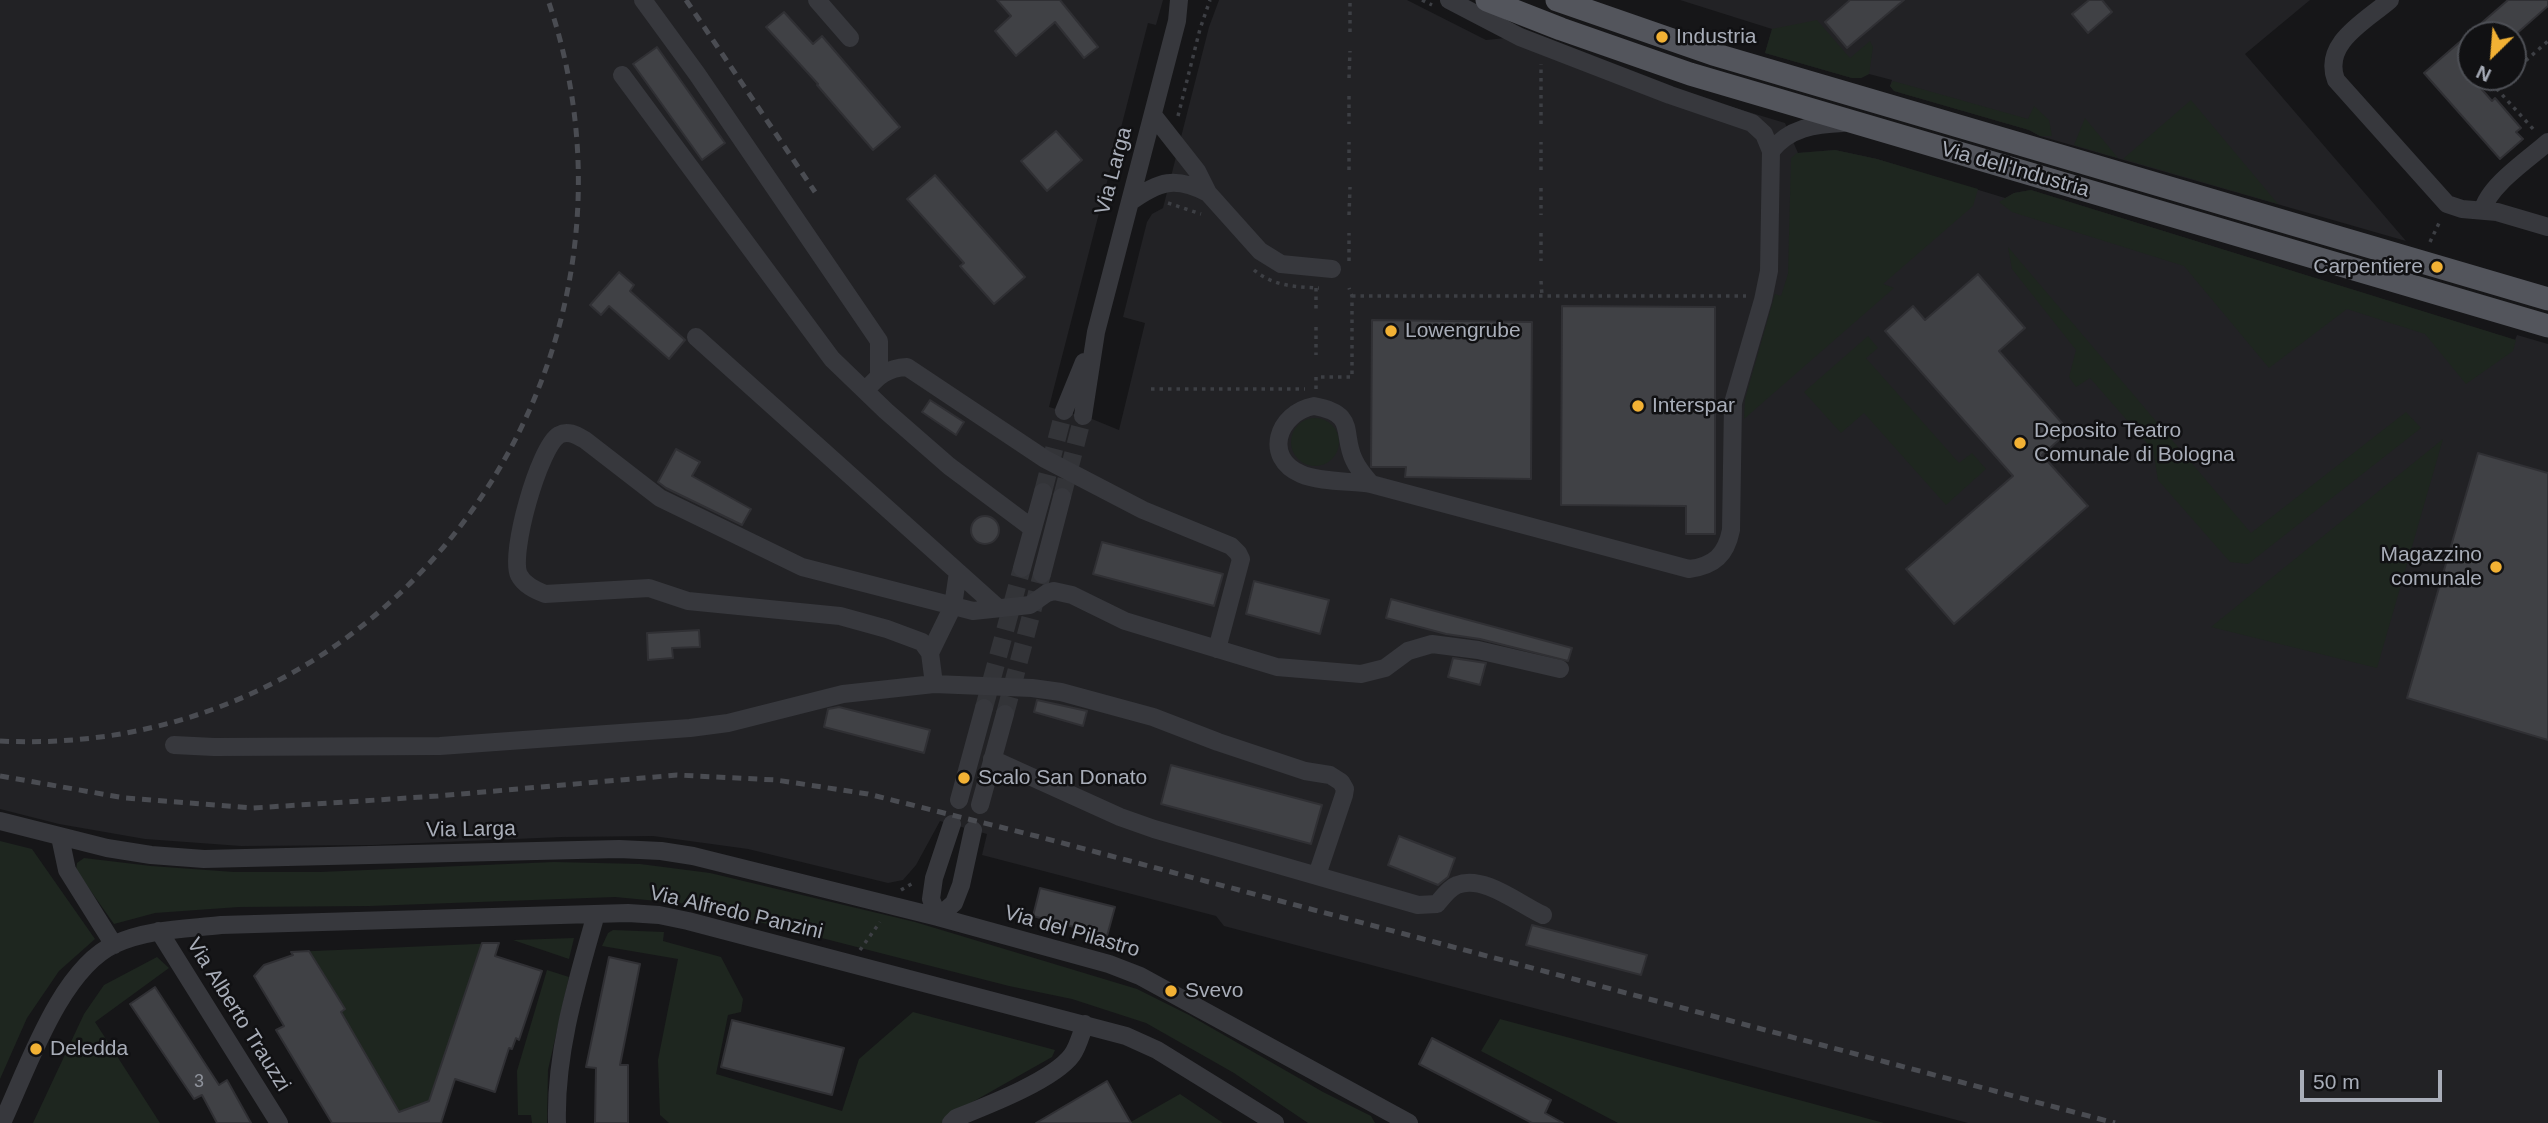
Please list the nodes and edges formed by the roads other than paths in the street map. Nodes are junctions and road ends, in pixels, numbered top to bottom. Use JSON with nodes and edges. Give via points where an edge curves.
{"nodes":[{"id":1,"x":643,"y":0,"type":"edge"},
{"id":2,"x":817,"y":0,"type":"edge"},
{"id":3,"x":1179,"y":0,"type":"edge"},
{"id":4,"x":1189,"y":0,"type":"edge"},
{"id":5,"x":1449,"y":0,"type":"edge"},
{"id":6,"x":1487,"y":0,"type":"edge"},
{"id":7,"x":1557,"y":0,"type":"edge"},
{"id":8,"x":2390,"y":0,"type":"edge"},
{"id":9,"x":1177,"y":21,"type":"junction"},
{"id":10,"x":850,"y":38,"type":"dead end"},
{"id":11,"x":622,"y":75,"type":"dead end"},
{"id":12,"x":1153,"y":115,"type":"junction"},
{"id":13,"x":1854,"y":122,"type":"junction"},
{"id":14,"x":2542,"y":138,"type":"edge"},
{"id":15,"x":1771,"y":151,"type":"junction"},
{"id":16,"x":1208,"y":192,"type":"junction"},
{"id":17,"x":1130,"y":202,"type":"junction"},
{"id":18,"x":2483,"y":210,"type":"junction"},
{"id":19,"x":2548,"y":227,"type":"edge"},
{"id":20,"x":1332,"y":269,"type":"dead end"},
{"id":21,"x":2548,"y":299,"type":"edge"},
{"id":22,"x":2548,"y":327,"type":"edge"},
{"id":23,"x":1096,"y":332,"type":"junction"},
{"id":24,"x":696,"y":337,"type":"dead end"},
{"id":25,"x":880,"y":374,"type":"junction"},
{"id":26,"x":866,"y":390,"type":"junction"},
{"id":27,"x":1064,"y":411,"type":"tunnel mouth"},
{"id":28,"x":1083,"y":416,"type":"tunnel mouth"},
{"id":29,"x":1371,"y":484,"type":"junction"},
{"id":30,"x":1043,"y":492,"type":"tunnel mouth"},
{"id":31,"x":1062,"y":497,"type":"tunnel mouth"},
{"id":32,"x":1032,"y":528,"type":"junction"},
{"id":33,"x":1022,"y":568,"type":"tunnel mouth"},
{"id":34,"x":958,"y":572,"type":"junction"},
{"id":35,"x":1042,"y":574,"type":"tunnel mouth"},
{"id":36,"x":953,"y":606,"type":"junction"},
{"id":37,"x":998,"y":608,"type":"junction"},
{"id":38,"x":1217,"y":649,"type":"junction"},
{"id":39,"x":930,"y":653,"type":"junction"},
{"id":40,"x":1560,"y":669,"type":"dead end"},
{"id":41,"x":934,"y":684,"type":"junction"},
{"id":42,"x":984,"y":708,"type":"tunnel mouth"},
{"id":43,"x":1005,"y":713,"type":"tunnel mouth"},
{"id":44,"x":174,"y":745,"type":"dead end"},
{"id":45,"x":992,"y":759,"type":"junction"},
{"id":46,"x":959,"y":800,"type":"dead end"},
{"id":47,"x":980,"y":805,"type":"dead end"},
{"id":48,"x":0,"y":821,"type":"edge"},
{"id":49,"x":952,"y":824,"type":"dead end"},
{"id":50,"x":973,"y":830,"type":"dead end"},
{"id":51,"x":60,"y":837,"type":"junction"},
{"id":52,"x":1317,"y":875,"type":"junction"},
{"id":53,"x":596,"y":914,"type":"junction"},
{"id":54,"x":1543,"y":915,"type":"dead end"},
{"id":55,"x":938,"y":917,"type":"junction"},
{"id":56,"x":159,"y":931,"type":"junction"},
{"id":57,"x":114,"y":945,"type":"junction"},
{"id":58,"x":1085,"y":1024,"type":"junction"},
{"id":59,"x":2,"y":1123,"type":"edge"},
{"id":60,"x":279,"y":1123,"type":"edge"},
{"id":61,"x":557,"y":1123,"type":"edge"},
{"id":62,"x":951,"y":1123,"type":"edge"},
{"id":63,"x":1275,"y":1123,"type":"edge"},
{"id":64,"x":1409,"y":1123,"type":"edge"}],
"edges":[{"from":1,"to":25,"type":"street","via":[[878,341]]},
{"from":2,"to":10,"type":"street"},
{"from":3,"to":9,"type":"street","name":"Via Larga"},
{"from":4,"to":9,"type":"street","name":"Via Larga"},
{"from":5,"to":15,"type":"street","via":[[1520,37],[1752,123],[1764,134]]},
{"from":6,"to":13,"type":"main road","name":"Via dell'Industria","via":[[1640,58]]},
{"from":7,"to":21,"type":"main road","name":"Via dell'Industria","via":[[1713,54]]},
{"from":8,"to":18,"type":"street","via":[[2340,43],[2332,62],[2336,80],[2441,200],[2462,209]]},
{"from":9,"to":12,"type":"street","name":"Via Larga"},
{"from":11,"to":26,"type":"street","via":[[832,359]]},
{"from":12,"to":16,"type":"street"},
{"from":12,"to":17,"type":"street","name":"Via Larga"},
{"from":13,"to":15,"type":"street","via":[[1805,127]]},
{"from":13,"to":22,"type":"main road","name":"Via dell'Industria"},
{"from":14,"to":18,"type":"street","via":[[2489,195]]},
{"from":15,"to":29,"type":"street","via":[[1769,271],[1733,404],[1731,530],[1725,550],[1713,562],[1702,568],[1675,566]]},
{"from":16,"to":17,"type":"street","via":[[1167,182]]},
{"from":16,"to":20,"type":"street","via":[[1270,259]]},
{"from":17,"to":23,"type":"street","name":"Via Larga"},
{"from":18,"to":19,"type":"street"},
{"from":23,"to":27,"type":"street","name":"Via Larga"},
{"from":23,"to":28,"type":"street","name":"Via Larga"},
{"from":24,"to":34,"type":"street"},
{"from":25,"to":26,"type":"street"},
{"from":25,"to":38,"type":"street","via":[[907,367],[1045,459],[1143,510],[1231,546],[1241,559]]},
{"from":26,"to":32,"type":"street","via":[[949,466]]},
{"from":29,"to":29,"type":"street","via":[[1353,458],[1350,435],[1337,414],[1326,408],[1302,408],[1283,424],[1279,448],[1292,469],[1303,475]]},
{"from":30,"to":32,"type":"street"},
{"from":31,"to":35,"type":"street"},
{"from":32,"to":33,"type":"street"},
{"from":34,"to":36,"type":"street"},
{"from":34,"to":37,"type":"street"},
{"from":36,"to":37,"type":"street","via":[[973,611]]},
{"from":36,"to":39,"type":"street"},
{"from":36,"to":39,"type":"street","via":[[802,567],[660,498],[571,432],[552,442],[533,484],[520,535],[517,572],[534,590],[545,594],[649,588],[688,601],[840,616],[922,642]]},
{"from":37,"to":38,"type":"street","via":[[1030,605],[1054,591],[1125,621]]},
{"from":38,"to":40,"type":"street","via":[[1277,667],[1361,674],[1385,668],[1408,651],[1446,645]]},
{"from":39,"to":41,"type":"street"},
{"from":41,"to":44,"type":"street","via":[[843,694],[728,723],[677,729],[398,748]]},
{"from":41,"to":52,"type":"street","via":[[1062,692],[1153,717],[1305,771],[1330,775],[1341,782],[1345,795]]},
{"from":42,"to":46,"type":"street"},
{"from":43,"to":45,"type":"street"},
{"from":45,"to":47,"type":"street"},
{"from":45,"to":52,"type":"street","via":[[1120,817]]},
{"from":48,"to":51,"type":"street","name":"Via Larga"},
{"from":49,"to":55,"type":"street","via":[[934,878],[931,899]]},
{"from":50,"to":55,"type":"street","via":[[954,904]]},
{"from":51,"to":55,"type":"street","name":"Via Larga","via":[[151,855],[204,859],[661,850]]},
{"from":51,"to":57,"type":"street","via":[[66,870]]},
{"from":52,"to":54,"type":"street","via":[[1418,905],[1437,904],[1455,886],[1490,886]]},
{"from":53,"to":56,"type":"street","name":"Via Alfredo Panzini","via":[[221,925]]},
{"from":53,"to":58,"type":"street","name":"Via Alfredo Panzini","via":[[659,915],[688,921]]},
{"from":53,"to":61,"type":"street","via":[[571,1000]]},
{"from":55,"to":64,"type":"street","name":"Via del Pilastro","via":[[1140,976]]},
{"from":56,"to":57,"type":"street","name":"Via Alfredo Panzini"},
{"from":56,"to":60,"type":"street","name":"Via Alberto Trauzzi"},
{"from":57,"to":59,"type":"street","name":"Via Alfredo Panzini","via":[[92,959],[55,1008]]},
{"from":58,"to":62,"type":"street","via":[[1073,1055],[1054,1071]]},
{"from":58,"to":63,"type":"street","name":"Via Alfredo Panzini","via":[[1157,1050]]}]}
